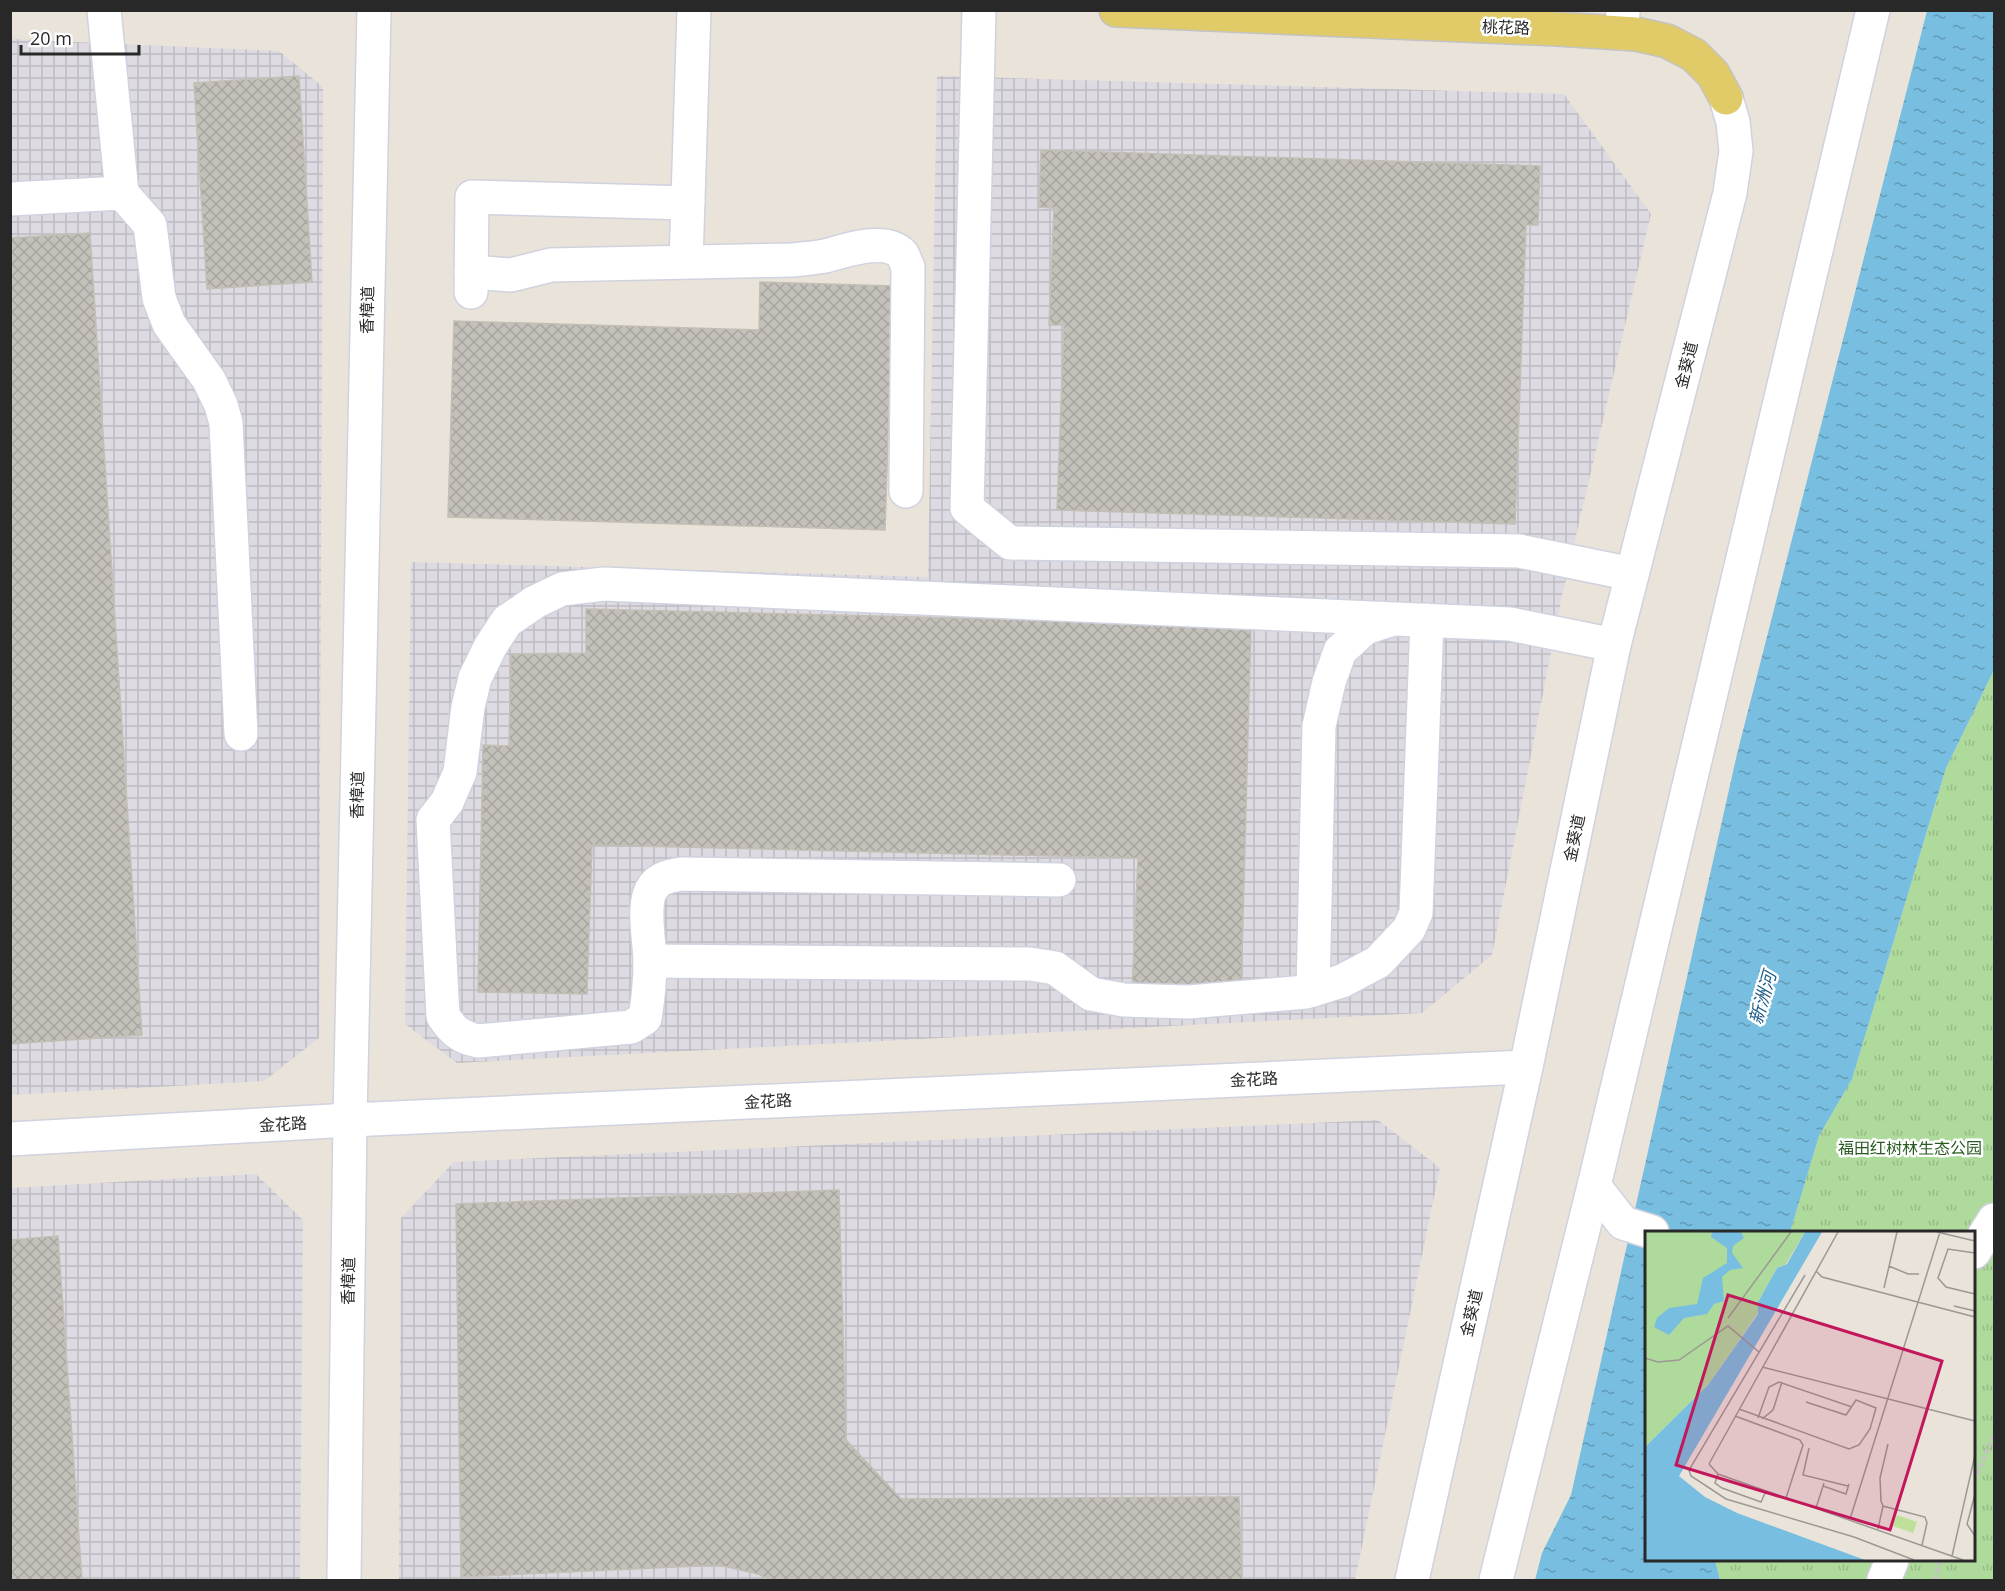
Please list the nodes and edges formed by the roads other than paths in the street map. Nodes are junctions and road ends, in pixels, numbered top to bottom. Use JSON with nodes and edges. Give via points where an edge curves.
{"nodes":[{"id":1,"x":104,"y":10,"type":"edge"},
{"id":2,"x":374,"y":10,"type":"edge"},
{"id":3,"x":694,"y":10,"type":"edge"},
{"id":4,"x":979,"y":10,"type":"edge"},
{"id":5,"x":1116,"y":10,"type":"edge"},
{"id":6,"x":1873,"y":10,"type":"edge"},
{"id":7,"x":1163,"y":11,"type":"edge"},
{"id":8,"x":1622,"y":22,"type":"edge"},
{"id":9,"x":1726,"y":98,"type":"joint"},
{"id":10,"x":122,"y":193,"type":"junction"},
{"id":11,"x":10,"y":199,"type":"edge"},
{"id":12,"x":688,"y":203,"type":"junction"},
{"id":13,"x":686,"y":262,"type":"junction"},
{"id":14,"x":906,"y":491,"type":"dead end"},
{"id":15,"x":1632,"y":574,"type":"junction"},
{"id":16,"x":1395,"y":618,"type":"junction"},
{"id":17,"x":1427,"y":620,"type":"junction"},
{"id":18,"x":1614,"y":645,"type":"junction"},
{"id":19,"x":241,"y":734,"type":"dead end"},
{"id":20,"x":1059,"y":880,"type":"dead end"},
{"id":21,"x":650,"y":961,"type":"junction"},
{"id":22,"x":1313,"y":990,"type":"junction"},
{"id":23,"x":1526,"y":1067,"type":"junction"},
{"id":24,"x":350,"y":1120,"type":"junction"},
{"id":25,"x":10,"y":1139,"type":"edge"},
{"id":26,"x":1594,"y":1186,"type":"junction"},
{"id":27,"x":1995,"y":1220,"type":"edge"},
{"id":28,"x":1637,"y":1228,"type":"edge"},
{"id":29,"x":1975,"y":1250,"type":"edge"},
{"id":30,"x":1892,"y":1561,"type":"edge"},
{"id":31,"x":345,"y":1581,"type":"edge"},
{"id":32,"x":1412,"y":1581,"type":"edge"},
{"id":33,"x":1496,"y":1581,"type":"edge"},
{"id":34,"x":1884,"y":1581,"type":"edge"}],
"edges":[{"from":1,"to":10,"type":"street"},
{"from":2,"to":24,"type":"street","name":"香樟道"},
{"from":3,"to":12,"type":"street"},
{"from":4,"to":15,"type":"street","via":[[967,508],[1010,543],[1519,551]]},
{"from":5,"to":7,"type":"main road","name":"桃花路"},
{"from":6,"to":26,"type":"street"},
{"from":7,"to":8,"type":"main road","name":"桃花路"},
{"from":8,"to":9,"type":"main road","name":"桃花路","via":[[1694,55],[1713,74]]},
{"from":9,"to":15,"type":"street","name":"金葵道","via":[[1736,151],[1730,193]]},
{"from":10,"to":11,"type":"street"},
{"from":10,"to":19,"type":"street","via":[[150,225],[159,298],[169,324],[209,380],[226,423]]},
{"from":12,"to":13,"type":"street"},
{"from":12,"to":13,"type":"street","via":[[472,197],[471,282],[551,265]]},
{"from":13,"to":14,"type":"street","via":[[792,260],[871,246],[892,248],[902,254],[908,267],[909,289]]},
{"from":15,"to":18,"type":"street","name":"金葵道"},
{"from":16,"to":17,"type":"street"},
{"from":16,"to":21,"type":"street","via":[[604,584],[562,589],[507,621],[489,646],[468,706],[460,772],[447,802],[433,820],[442,1016],[461,1037],[478,1041],[631,1027],[645,1018]]},
{"from":16,"to":22,"type":"street","via":[[1365,628],[1340,651],[1319,726]]},
{"from":17,"to":18,"type":"street","via":[[1510,624]]},
{"from":17,"to":22,"type":"street","via":[[1416,913],[1409,929],[1378,962],[1342,981]]},
{"from":18,"to":23,"type":"street","name":"金葵道"},
{"from":20,"to":21,"type":"street","via":[[682,874],[661,879],[651,888],[646,911]]},
{"from":21,"to":22,"type":"street","via":[[1030,964],[1055,968],[1091,994],[1124,1000],[1189,1002]]},
{"from":23,"to":24,"type":"street","name":"金花路"},
{"from":23,"to":32,"type":"street","name":"金葵道"},
{"from":24,"to":25,"type":"street","name":"金花路"},
{"from":24,"to":31,"type":"street","name":"香樟道"},
{"from":26,"to":28,"type":"street"},
{"from":26,"to":33,"type":"street"},
{"from":27,"to":29,"type":"street"},
{"from":30,"to":34,"type":"street"}]}
